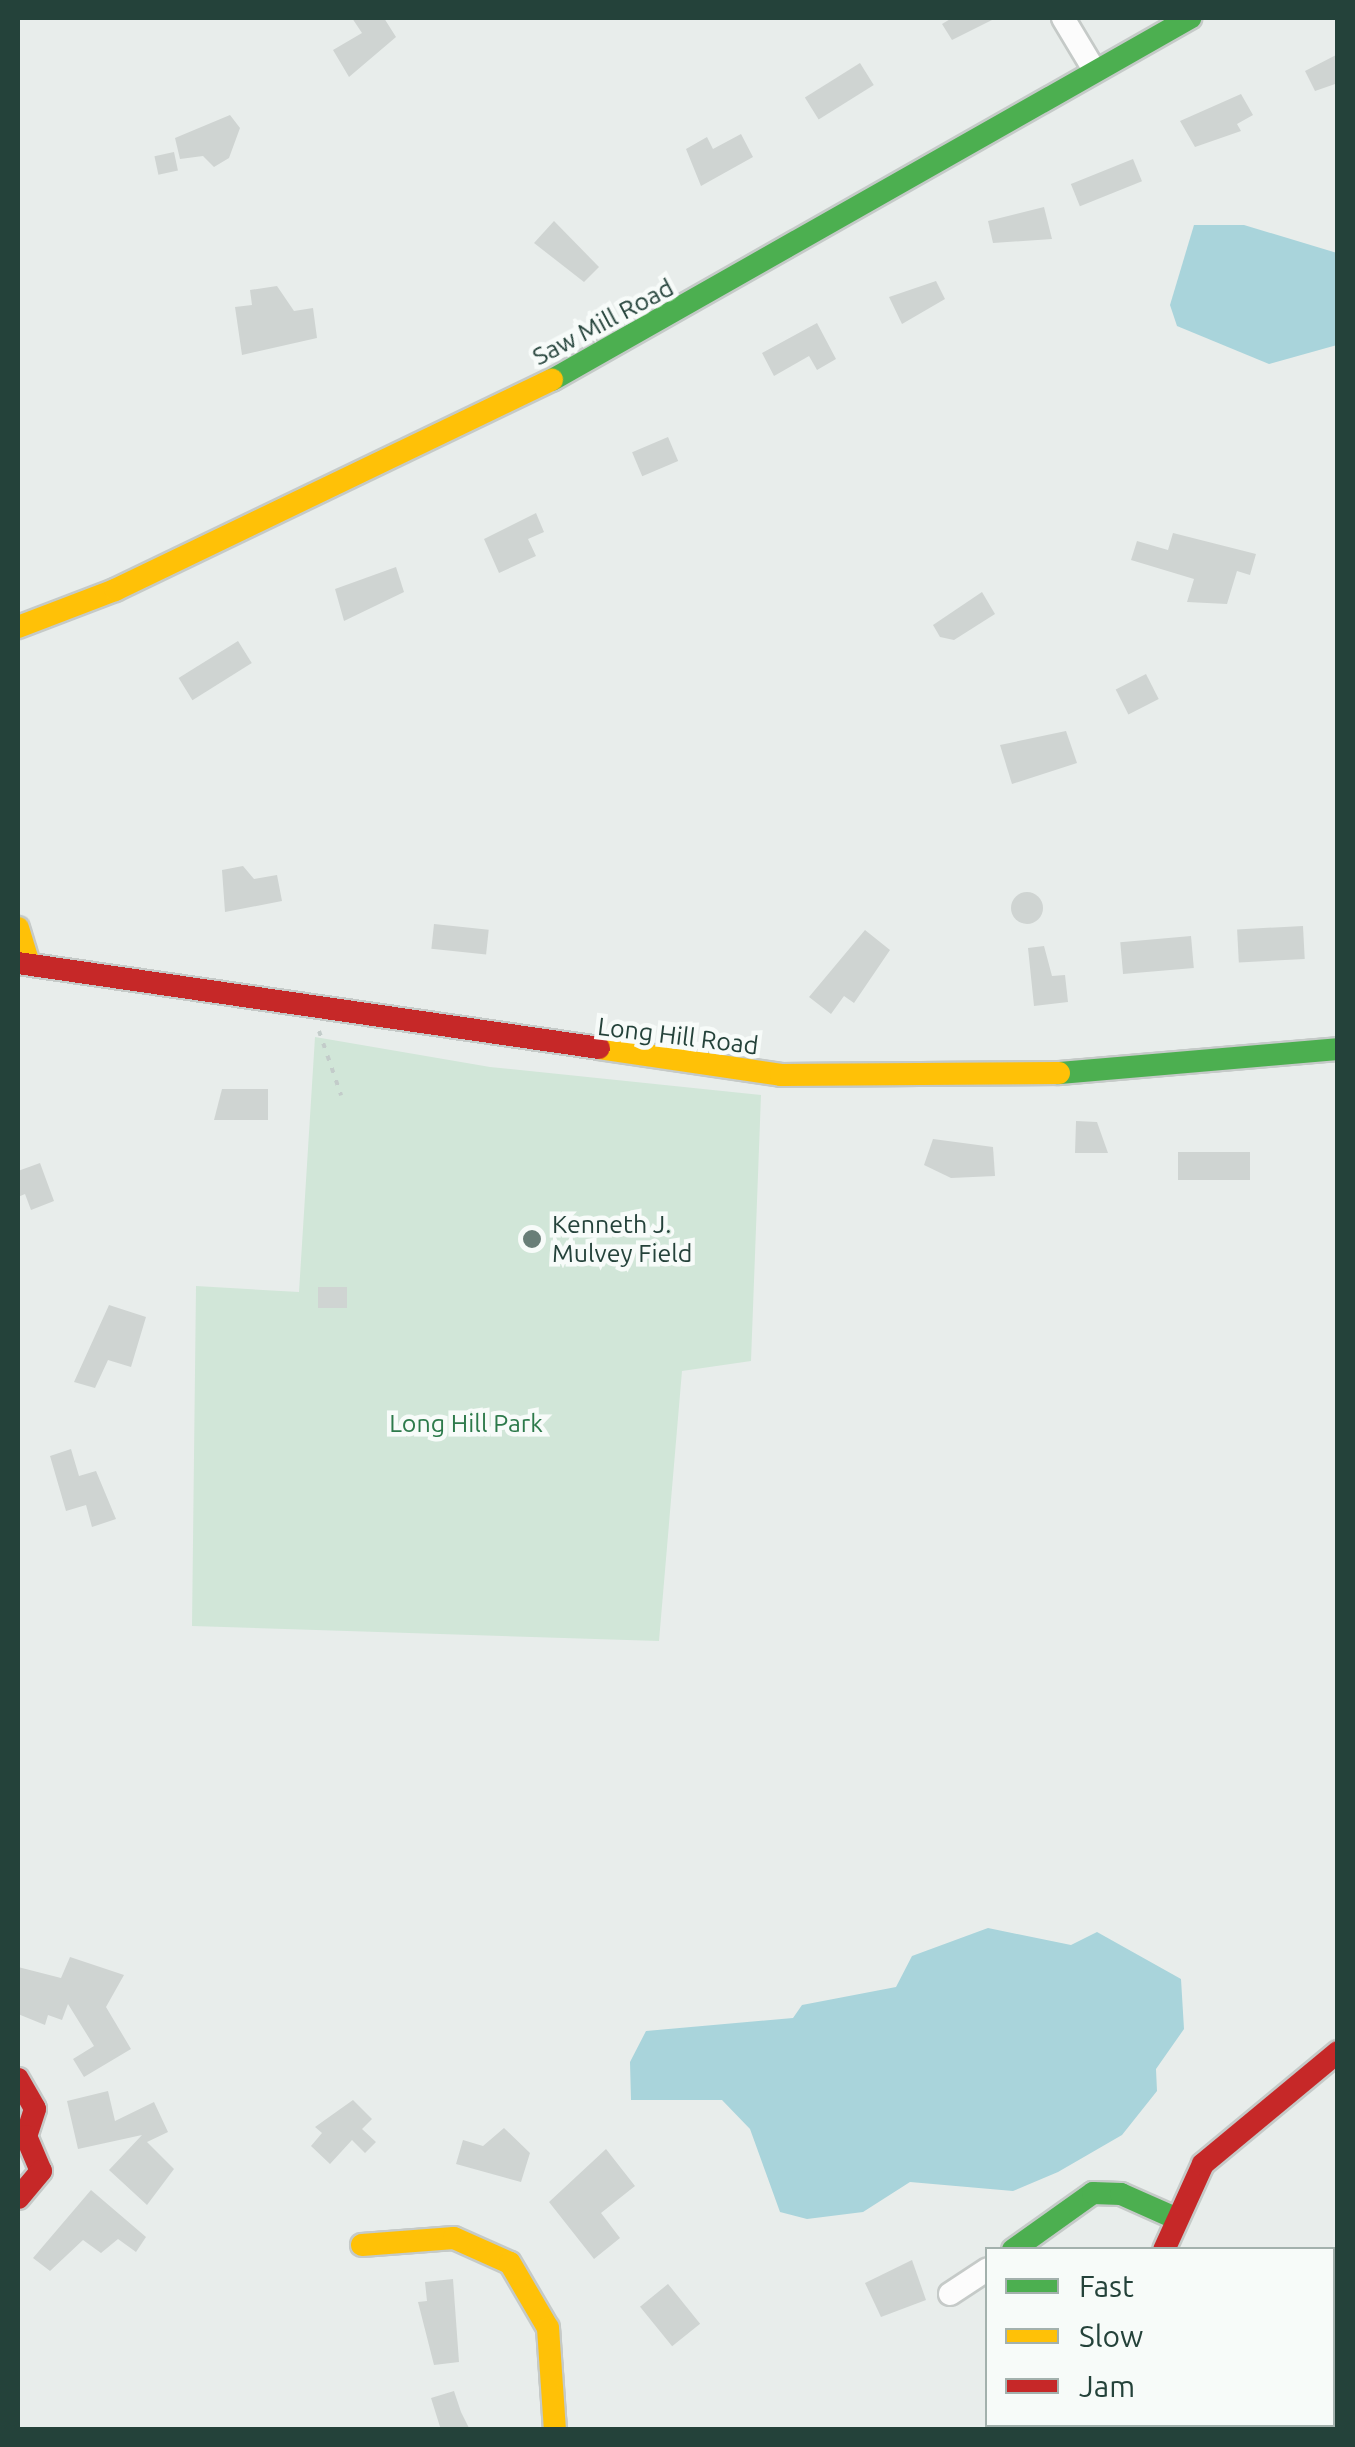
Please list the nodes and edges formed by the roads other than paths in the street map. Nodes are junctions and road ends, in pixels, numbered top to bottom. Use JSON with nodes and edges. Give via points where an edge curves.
{"nodes":[{"id":1,"x":1063,"y":18,"type":"edge"},
{"id":2,"x":1190,"y":18,"type":"edge"},
{"id":3,"x":1094,"y":68,"type":"junction"},
{"id":4,"x":18,"y":627,"type":"edge"},
{"id":5,"x":18,"y":928,"type":"edge"},
{"id":6,"x":23,"y":963,"type":"edge"},
{"id":7,"x":1338,"y":1049,"type":"edge"},
{"id":8,"x":1338,"y":2052,"type":"edge"},
{"id":9,"x":18,"y":2079,"type":"edge"},
{"id":10,"x":22,"y":2138,"type":"edge"},
{"id":11,"x":18,"y":2198,"type":"edge"},
{"id":12,"x":1173,"y":2218,"type":"junction"},
{"id":13,"x":362,"y":2245,"type":"dead end"},
{"id":14,"x":1017,"y":2247,"type":"edge"},
{"id":15,"x":1165,"y":2247,"type":"edge"},
{"id":16,"x":985,"y":2271,"type":"edge"},
{"id":17,"x":950,"y":2294,"type":"dead end"},
{"id":18,"x":555,"y":2430,"type":"edge"}],
"edges":[{"from":1,"to":3,"type":"street"},
{"from":2,"to":3,"type":"street","name":"Saw Mill Road"},
{"from":3,"to":4,"type":"street","name":"Saw Mill Road","via":[[630,344],[115,590]]},
{"from":5,"to":6,"type":"street"},
{"from":6,"to":7,"type":"street","name":"Long Hill Road","via":[[781,1076],[978,1078]]},
{"from":8,"to":12,"type":"street","via":[[1203,2164]]},
{"from":9,"to":10,"type":"street","via":[[35,2109]]},
{"from":10,"to":11,"type":"street","via":[[41,2171]]},
{"from":12,"to":14,"type":"street","via":[[1121,2194],[1094,2193]]},
{"from":12,"to":15,"type":"street"},
{"from":13,"to":18,"type":"street","via":[[454,2238],[510,2264],[548,2328]]},
{"from":16,"to":17,"type":"street"}]}
